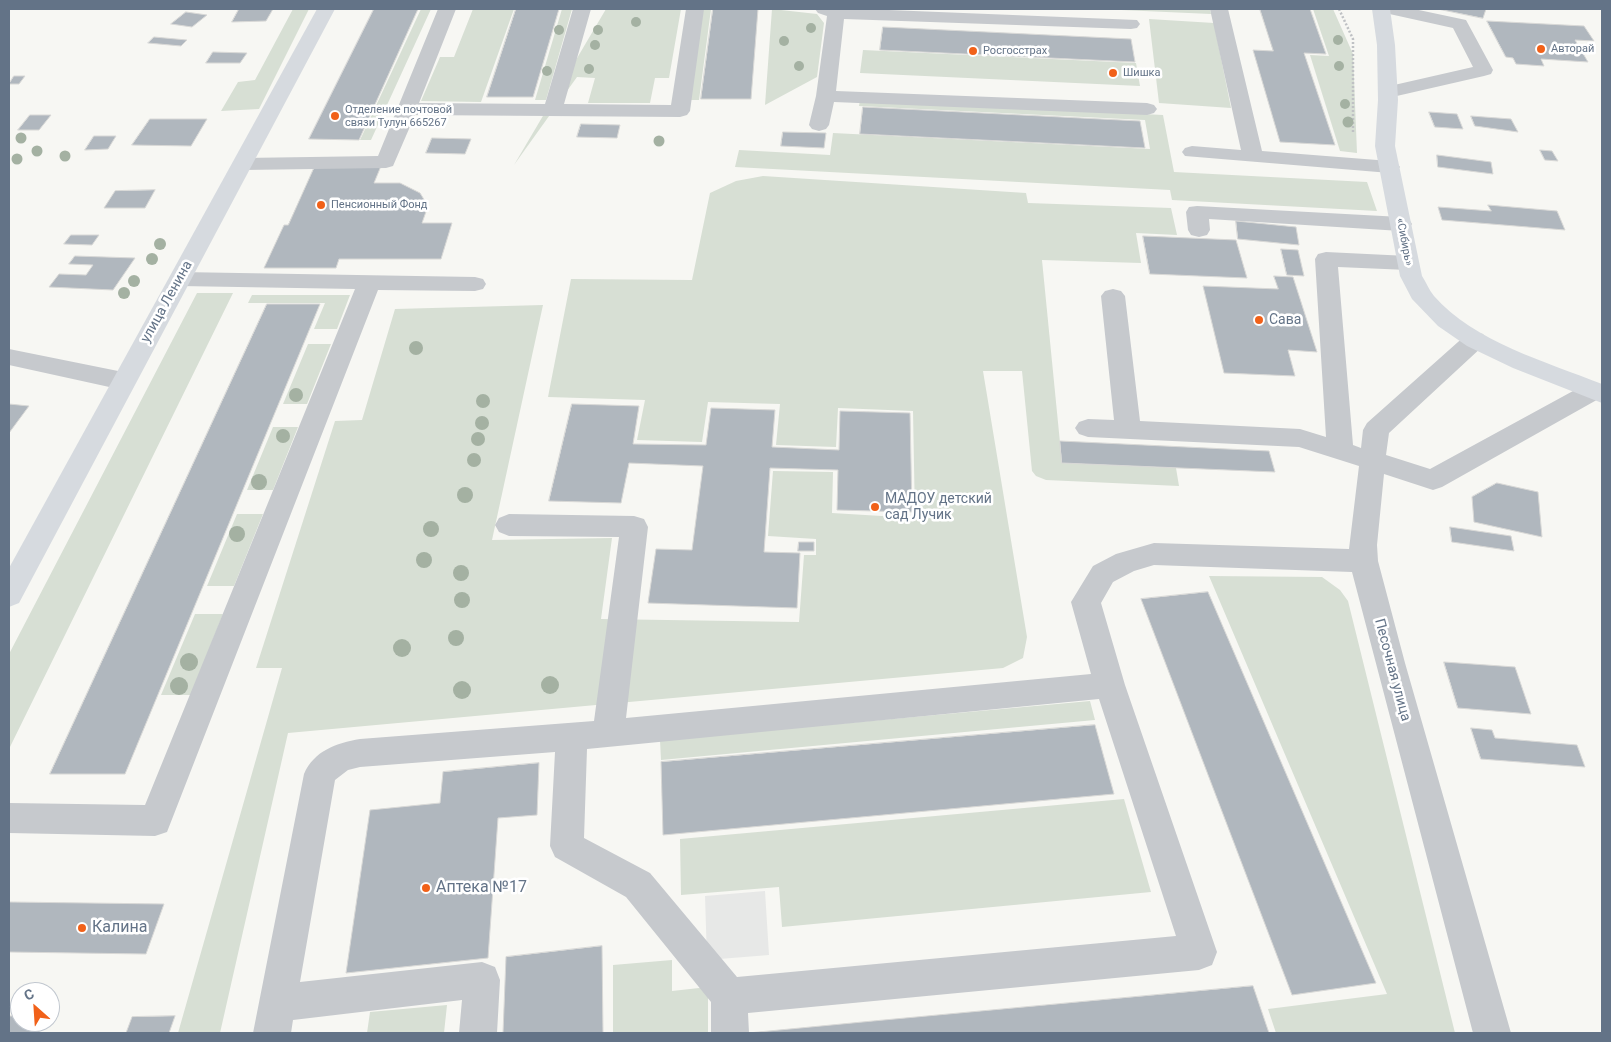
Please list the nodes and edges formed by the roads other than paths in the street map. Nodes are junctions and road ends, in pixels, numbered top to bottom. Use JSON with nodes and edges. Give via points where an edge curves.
{"nodes":[{"id":1,"x":326,"y":9,"type":"edge"},
{"id":2,"x":447,"y":9,"type":"edge"},
{"id":3,"x":582,"y":9,"type":"edge"},
{"id":4,"x":695,"y":9,"type":"edge"},
{"id":5,"x":1218,"y":9,"type":"edge"},
{"id":6,"x":1381,"y":9,"type":"edge"},
{"id":7,"x":1391,"y":9,"type":"edge"},
{"id":8,"x":830,"y":11,"type":"edge"},
{"id":9,"x":1130,"y":24,"type":"dead end"},
{"id":10,"x":1388,"y":92,"type":"junction"},
{"id":11,"x":826,"y":96,"type":"junction"},
{"id":12,"x":408,"y":109,"type":"junction"},
{"id":13,"x":1147,"y":109,"type":"dead end"},
{"id":14,"x":553,"y":110,"type":"junction"},
{"id":15,"x":819,"y":125,"type":"dead end"},
{"id":16,"x":1192,"y":152,"type":"dead end"},
{"id":17,"x":1253,"y":156,"type":"junction"},
{"id":18,"x":243,"y":164,"type":"junction"},
{"id":19,"x":1390,"y":167,"type":"junction"},
{"id":20,"x":1401,"y":224,"type":"junction"},
{"id":21,"x":1200,"y":230,"type":"dead end"},
{"id":22,"x":1408,"y":263,"type":"junction"},
{"id":23,"x":180,"y":279,"type":"junction"},
{"id":24,"x":369,"y":282,"type":"junction"},
{"id":25,"x":475,"y":284,"type":"dead end"},
{"id":26,"x":1113,"y":296,"type":"dead end"},
{"id":27,"x":1474,"y":340,"type":"junction"},
{"id":28,"x":9,"y":358,"type":"edge"},
{"id":29,"x":122,"y":381,"type":"junction"},
{"id":30,"x":1598,"y":393,"type":"edge"},
{"id":31,"x":1088,"y":428,"type":"dead end"},
{"id":32,"x":1128,"y":430,"type":"junction"},
{"id":33,"x":1340,"y":450,"type":"junction"},
{"id":34,"x":1373,"y":460,"type":"junction"},
{"id":35,"x":509,"y":525,"type":"dead end"},
{"id":36,"x":1364,"y":561,"type":"junction"},
{"id":37,"x":9,"y":595,"type":"edge"},
{"id":38,"x":1110,"y":685,"type":"junction"},
{"id":39,"x":608,"y":734,"type":"junction"},
{"id":40,"x":572,"y":737,"type":"junction"},
{"id":41,"x":9,"y":818,"type":"edge"},
{"id":42,"x":729,"y":996,"type":"junction"},
{"id":43,"x":274,"y":1018,"type":"edge"},
{"id":44,"x":478,"y":1033,"type":"edge"},
{"id":45,"x":730,"y":1033,"type":"edge"},
{"id":46,"x":1492,"y":1033,"type":"edge"}],
"edges":[{"from":1,"to":18,"type":"main road","name":"улица Ленина"},
{"from":2,"to":12,"type":"street"},
{"from":3,"to":14,"type":"street"},
{"from":4,"to":14,"type":"street","via":[[680,111]]},
{"from":5,"to":17,"type":"street"},
{"from":6,"to":10,"type":"main road","name":"«Сибирь»"},
{"from":7,"to":10,"type":"street","via":[[1460,24],[1484,70]]},
{"from":8,"to":9,"type":"street"},
{"from":8,"to":11,"type":"street"},
{"from":10,"to":19,"type":"main road","name":"«Сибирь»","via":[[1385,146]]},
{"from":11,"to":13,"type":"street"},
{"from":11,"to":15,"type":"street"},
{"from":12,"to":14,"type":"street"},
{"from":12,"to":18,"type":"street","via":[[386,162]]},
{"from":16,"to":17,"type":"street"},
{"from":17,"to":19,"type":"street"},
{"from":18,"to":23,"type":"main road","name":"улица Ленина"},
{"from":19,"to":20,"type":"main road","name":"«Сибирь»"},
{"from":20,"to":21,"type":"street","via":[[1197,212]]},
{"from":20,"to":22,"type":"main road","name":"«Сибирь»"},
{"from":22,"to":27,"type":"main road","name":"«Сибирь»","via":[[1411,276],[1424,299],[1446,321]]},
{"from":22,"to":33,"type":"street","via":[[1326,259]]},
{"from":23,"to":24,"type":"street"},
{"from":23,"to":29,"type":"main road","name":"улица Ленина"},
{"from":24,"to":25,"type":"street"},
{"from":24,"to":41,"type":"street","via":[[155,820]]},
{"from":26,"to":32,"type":"street"},
{"from":27,"to":30,"type":"main road","name":"«Сибирь»"},
{"from":27,"to":34,"type":"street","name":"Песочная улица","via":[[1376,430]]},
{"from":28,"to":29,"type":"street"},
{"from":29,"to":37,"type":"main road","name":"улица Ленина"},
{"from":30,"to":34,"type":"street","via":[[1433,480]]},
{"from":31,"to":32,"type":"street"},
{"from":32,"to":33,"type":"street","via":[[1300,438]]},
{"from":33,"to":34,"type":"street"},
{"from":34,"to":36,"type":"street","name":"Песочная улица"},
{"from":35,"to":39,"type":"street","via":[[634,527]]},
{"from":36,"to":38,"type":"street","via":[[1154,554],[1126,562],[1103,574],[1086,602]]},
{"from":36,"to":46,"type":"street","name":"Песочная улица"},
{"from":38,"to":39,"type":"street"},
{"from":38,"to":42,"type":"street","via":[[1199,952]]},
{"from":39,"to":40,"type":"street"},
{"from":40,"to":42,"type":"street","via":[[566,846],[638,886]]},
{"from":40,"to":43,"type":"street","via":[[360,753],[337,758],[327,765],[317,785]]},
{"from":42,"to":45,"type":"street"},
{"from":43,"to":44,"type":"street","via":[[482,980]]}]}
